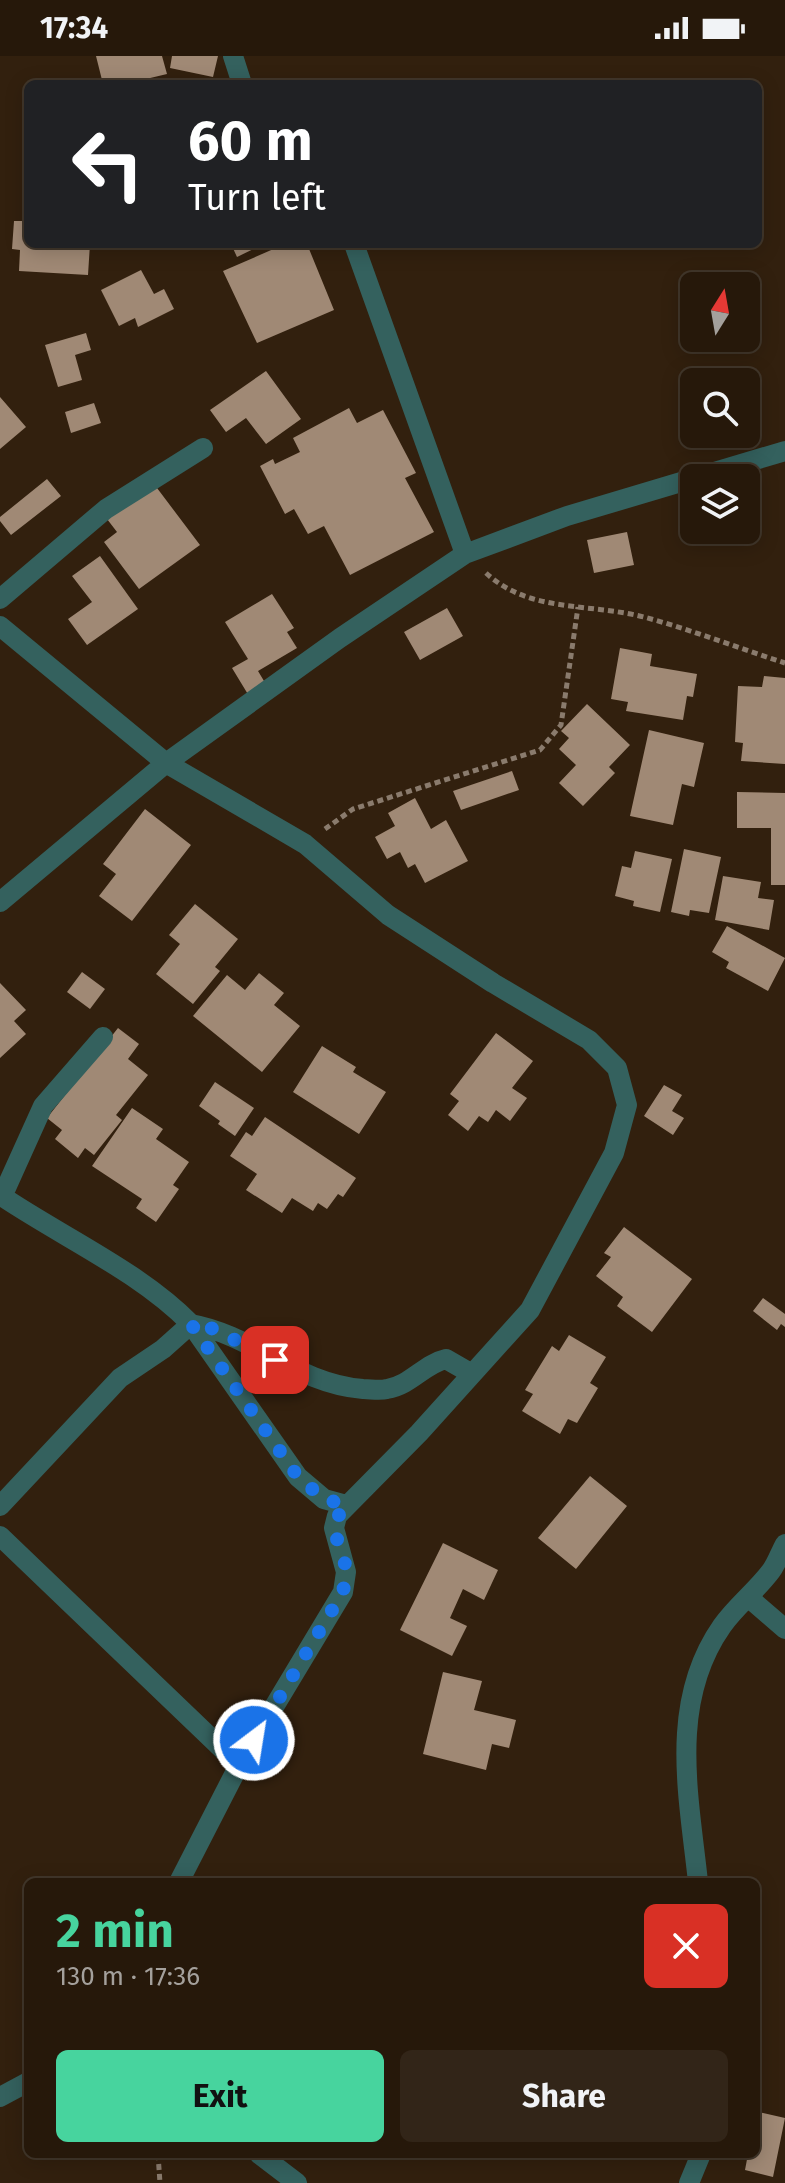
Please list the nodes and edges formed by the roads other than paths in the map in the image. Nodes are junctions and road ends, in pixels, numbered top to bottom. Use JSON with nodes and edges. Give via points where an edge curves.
{"nodes":[{"id":1,"x":233,"y":56,"type":"edge"},
{"id":2,"x":241,"y":80,"type":"edge"},
{"id":3,"x":355,"y":248,"type":"edge"},
{"id":4,"x":203,"y":448,"type":"dead end"},
{"id":5,"x":785,"y":451,"type":"edge"},
{"id":6,"x":465,"y":554,"type":"junction"},
{"id":7,"x":0,"y":599,"type":"edge"},
{"id":8,"x":0,"y":626,"type":"edge"},
{"id":9,"x":166,"y":763,"type":"junction"},
{"id":10,"x":0,"y":902,"type":"edge"},
{"id":11,"x":103,"y":1037,"type":"dead end"},
{"id":12,"x":1,"y":1196,"type":"edge"},
{"id":13,"x":191,"y":1324,"type":"junction"},
{"id":14,"x":472,"y":1374,"type":"junction"},
{"id":15,"x":346,"y":1505,"type":"junction"},
{"id":16,"x":0,"y":1506,"type":"edge"},
{"id":17,"x":0,"y":1536,"type":"edge"},
{"id":18,"x":785,"y":1544,"type":"edge"},
{"id":19,"x":748,"y":1597,"type":"junction"},
{"id":20,"x":785,"y":1629,"type":"edge"},
{"id":21,"x":239,"y":1765,"type":"junction"},
{"id":22,"x":181,"y":1878,"type":"edge"},
{"id":23,"x":698,"y":1878,"type":"edge"},
{"id":24,"x":24,"y":2084,"type":"edge"},
{"id":25,"x":0,"y":2097,"type":"edge"},
{"id":26,"x":264,"y":2158,"type":"edge"},
{"id":27,"x":699,"y":2158,"type":"edge"},
{"id":28,"x":297,"y":2183,"type":"edge"},
{"id":29,"x":689,"y":2183,"type":"edge"}],
"edges":[{"from":1,"to":2,"type":"street"},
{"from":3,"to":6,"type":"street"},
{"from":4,"to":7,"type":"street","via":[[106,509]]},
{"from":5,"to":6,"type":"street","via":[[567,516]]},
{"from":6,"to":9,"type":"street"},
{"from":8,"to":9,"type":"street"},
{"from":9,"to":10,"type":"street"},
{"from":9,"to":14,"type":"street","via":[[305,844],[388,915],[589,1040],[617,1068],[627,1105],[614,1153],[530,1310]]},
{"from":11,"to":12,"type":"street","via":[[43,1106]]},
{"from":12,"to":13,"type":"street","via":[[108,1262]]},
{"from":13,"to":14,"type":"street","via":[[209,1327],[300,1373],[345,1387],[384,1390],[404,1385],[446,1359]]},
{"from":13,"to":15,"type":"street","via":[[298,1477],[324,1499]]},
{"from":13,"to":16,"type":"street","via":[[120,1378]]},
{"from":14,"to":15,"type":"street"},
{"from":15,"to":21,"type":"street","via":[[334,1528],[346,1572],[343,1592]]},
{"from":17,"to":21,"type":"street"},
{"from":18,"to":19,"type":"street"},
{"from":19,"to":20,"type":"street"},
{"from":19,"to":23,"type":"street","via":[[722,1626],[700,1665],[688,1706],[685,1752]]},
{"from":21,"to":22,"type":"street"},
{"from":24,"to":25,"type":"street"},
{"from":26,"to":28,"type":"street"},
{"from":27,"to":29,"type":"street"}]}
